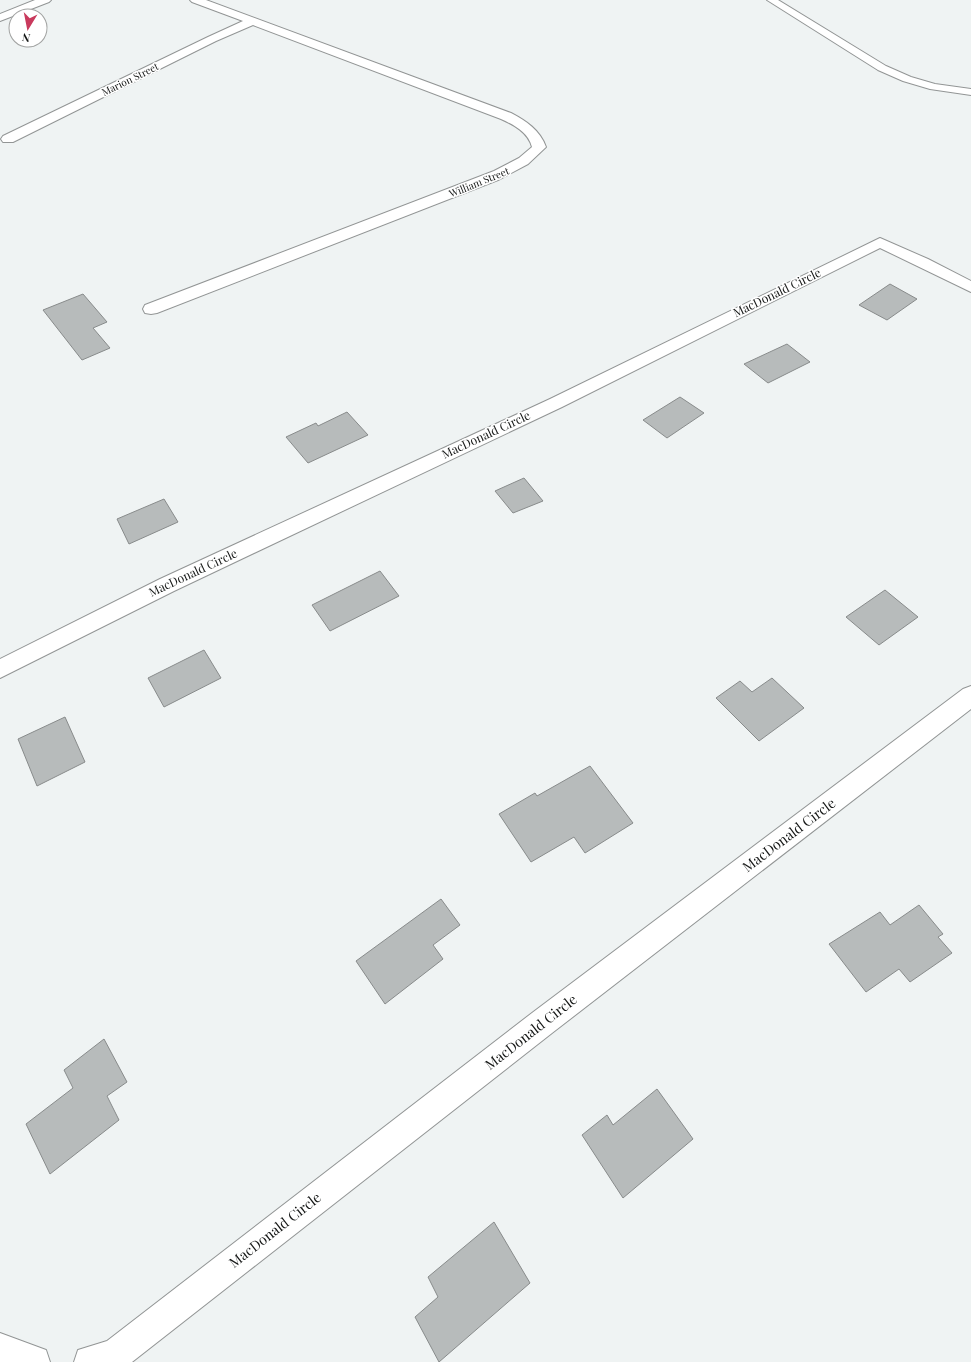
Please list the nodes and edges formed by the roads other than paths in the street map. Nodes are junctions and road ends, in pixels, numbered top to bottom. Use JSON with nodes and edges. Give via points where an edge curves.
{"nodes":[{"id":1,"x":45,"y":0,"type":"edge"},
{"id":2,"x":196,"y":0,"type":"edge"},
{"id":3,"x":772,"y":0,"type":"edge"},
{"id":4,"x":0,"y":18,"type":"edge"},
{"id":5,"x":253,"y":21,"type":"junction"},
{"id":6,"x":971,"y":92,"type":"edge"},
{"id":7,"x":8,"y":140,"type":"dead end"},
{"id":8,"x":971,"y":287,"type":"edge"},
{"id":9,"x":151,"y":309,"type":"dead end"},
{"id":10,"x":0,"y":669,"type":"edge"},
{"id":11,"x":971,"y":696,"type":"edge"},
{"id":12,"x":0,"y":1349,"type":"edge"},
{"id":13,"x":34,"y":1362,"type":"edge"},
{"id":14,"x":90,"y":1362,"type":"edge"}],
"edges":[{"from":1,"to":4,"type":"street"},
{"from":2,"to":5,"type":"street","name":"William Street"},
{"from":3,"to":6,"type":"lane","via":[[882,68],[934,87]]},
{"from":5,"to":7,"type":"street","name":"Marion Street"},
{"from":5,"to":9,"type":"street","name":"William Street","via":[[506,116],[530,131],[539,147],[523,162],[493,178]]},
{"from":8,"to":10,"type":"street","name":"MacDonald Circle","via":[[880,242],[556,403],[167,585]]},
{"from":11,"to":14,"type":"street","name":"MacDonald Circle","via":[[542,1023],[115,1355]]},
{"from":12,"to":13,"type":"street"}]}
